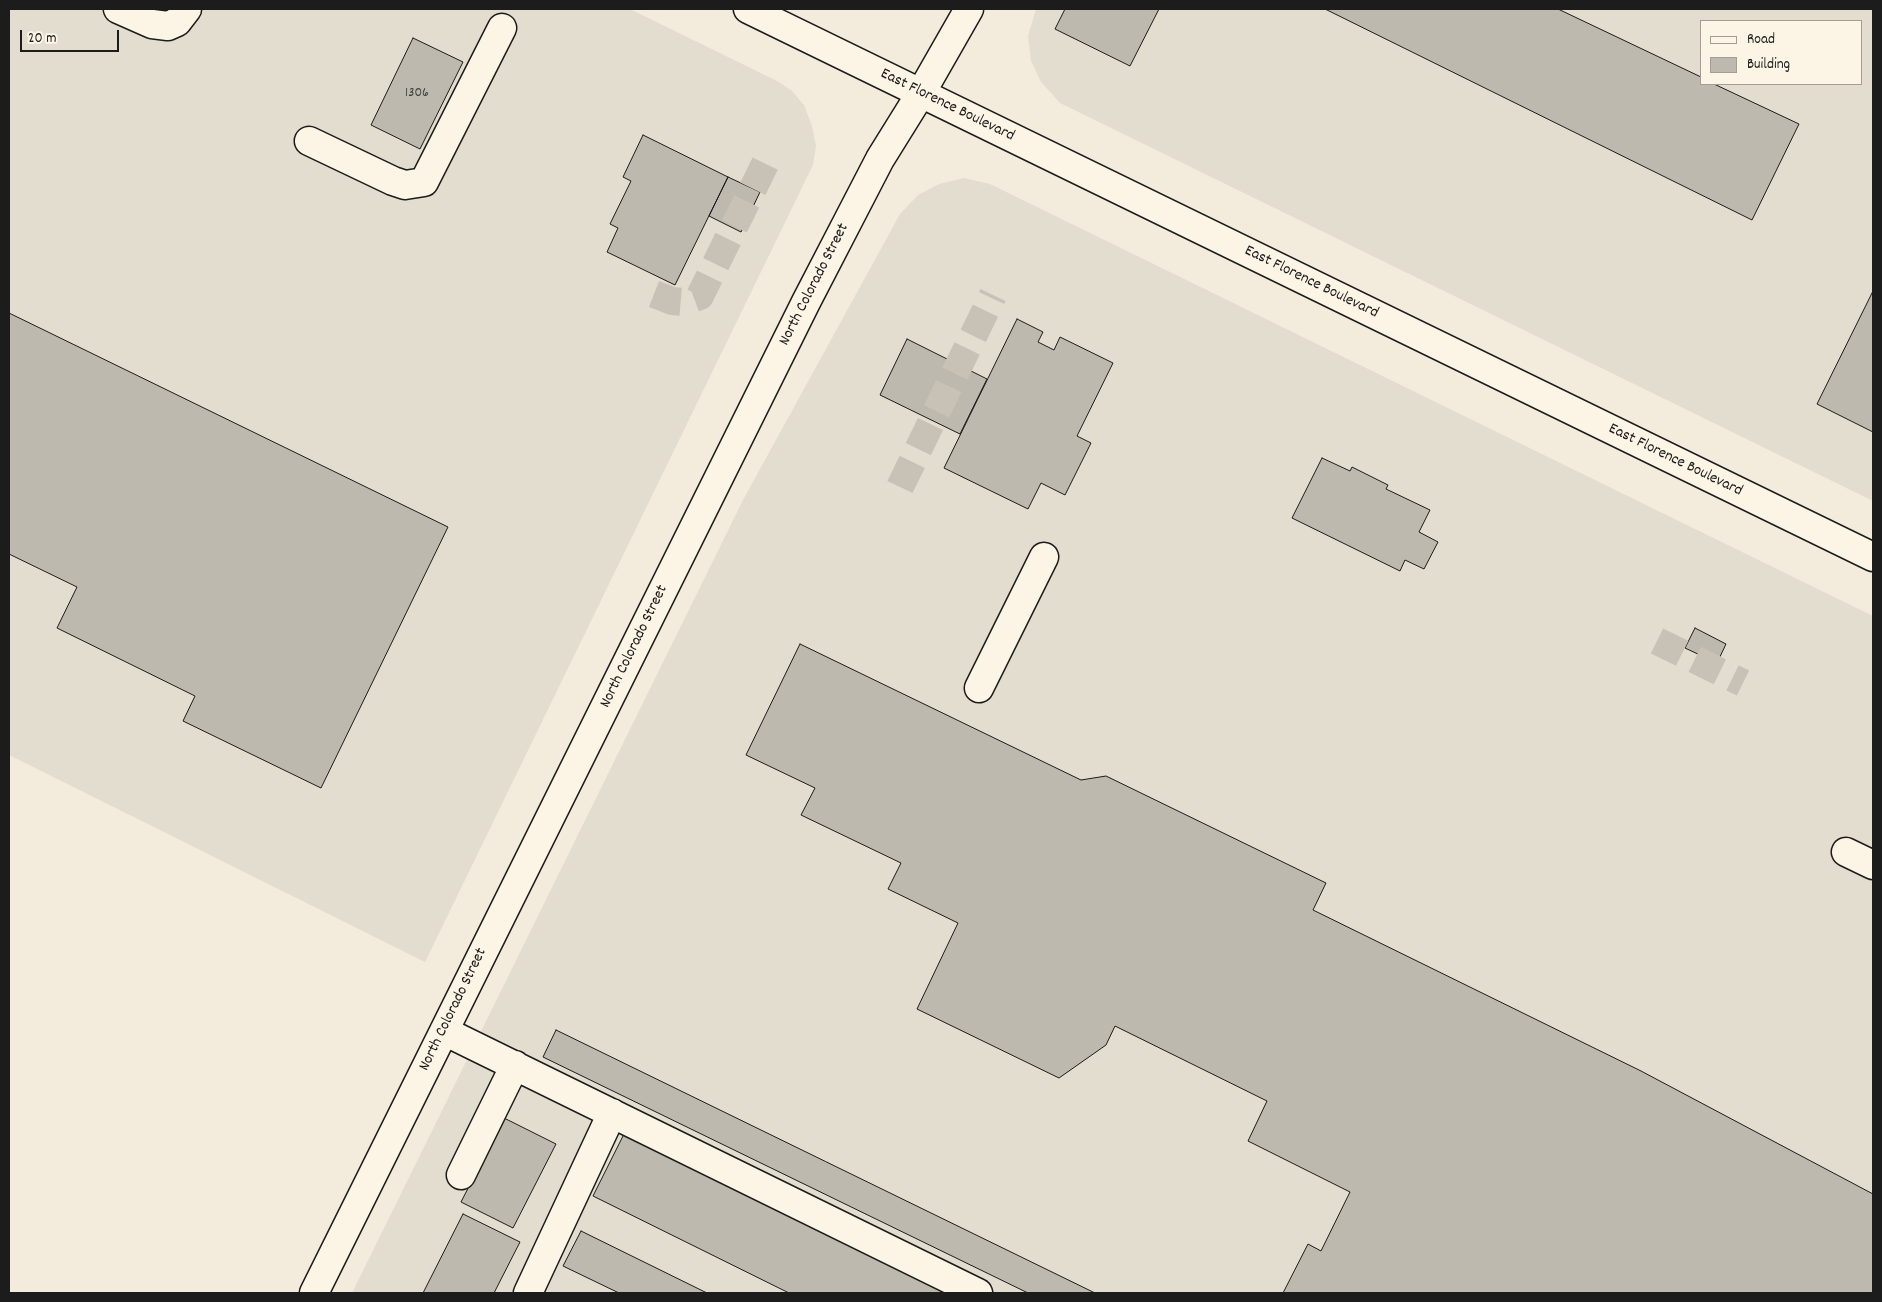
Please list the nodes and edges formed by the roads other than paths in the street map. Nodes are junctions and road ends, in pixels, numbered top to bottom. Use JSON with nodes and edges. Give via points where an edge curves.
{"nodes":[{"id":1,"x":118,"y":9,"type":"edge"},
{"id":2,"x":187,"y":9,"type":"edge"},
{"id":3,"x":748,"y":9,"type":"edge"},
{"id":4,"x":968,"y":9,"type":"edge"},
{"id":5,"x":502,"y":28,"type":"dead end"},
{"id":6,"x":921,"y":93,"type":"junction"},
{"id":7,"x":309,"y":141,"type":"dead end"},
{"id":8,"x":1044,"y":557,"type":"dead end"},
{"id":9,"x":1873,"y":557,"type":"edge"},
{"id":10,"x":979,"y":688,"type":"dead end"},
{"id":11,"x":1846,"y":852,"type":"dead end"},
{"id":12,"x":1873,"y":865,"type":"edge"},
{"id":13,"x":444,"y":1031,"type":"junction"},
{"id":14,"x":515,"y":1065,"type":"junction"},
{"id":15,"x":612,"y":1114,"type":"junction"},
{"id":16,"x":461,"y":1175,"type":"dead end"},
{"id":17,"x":314,"y":1293,"type":"edge"},
{"id":18,"x":528,"y":1293,"type":"edge"},
{"id":19,"x":978,"y":1293,"type":"edge"}],
"edges":[{"from":1,"to":2,"type":"street","via":[[152,24],[168,26],[177,22]]},
{"from":3,"to":6,"type":"street","name":"East Florence Boulevard"},
{"from":4,"to":6,"type":"street","name":"North Colorado Street"},
{"from":5,"to":7,"type":"street","via":[[424,182],[406,185],[393,181]]},
{"from":6,"to":9,"type":"street","name":"East Florence Boulevard"},
{"from":6,"to":13,"type":"street","name":"North Colorado Street","via":[[880,158],[815,285]]},
{"from":8,"to":10,"type":"street"},
{"from":11,"to":12,"type":"street"},
{"from":13,"to":14,"type":"street"},
{"from":13,"to":17,"type":"street","name":"North Colorado Street"},
{"from":14,"to":15,"type":"street"},
{"from":14,"to":16,"type":"street"},
{"from":15,"to":18,"type":"street"},
{"from":15,"to":19,"type":"street"}]}
